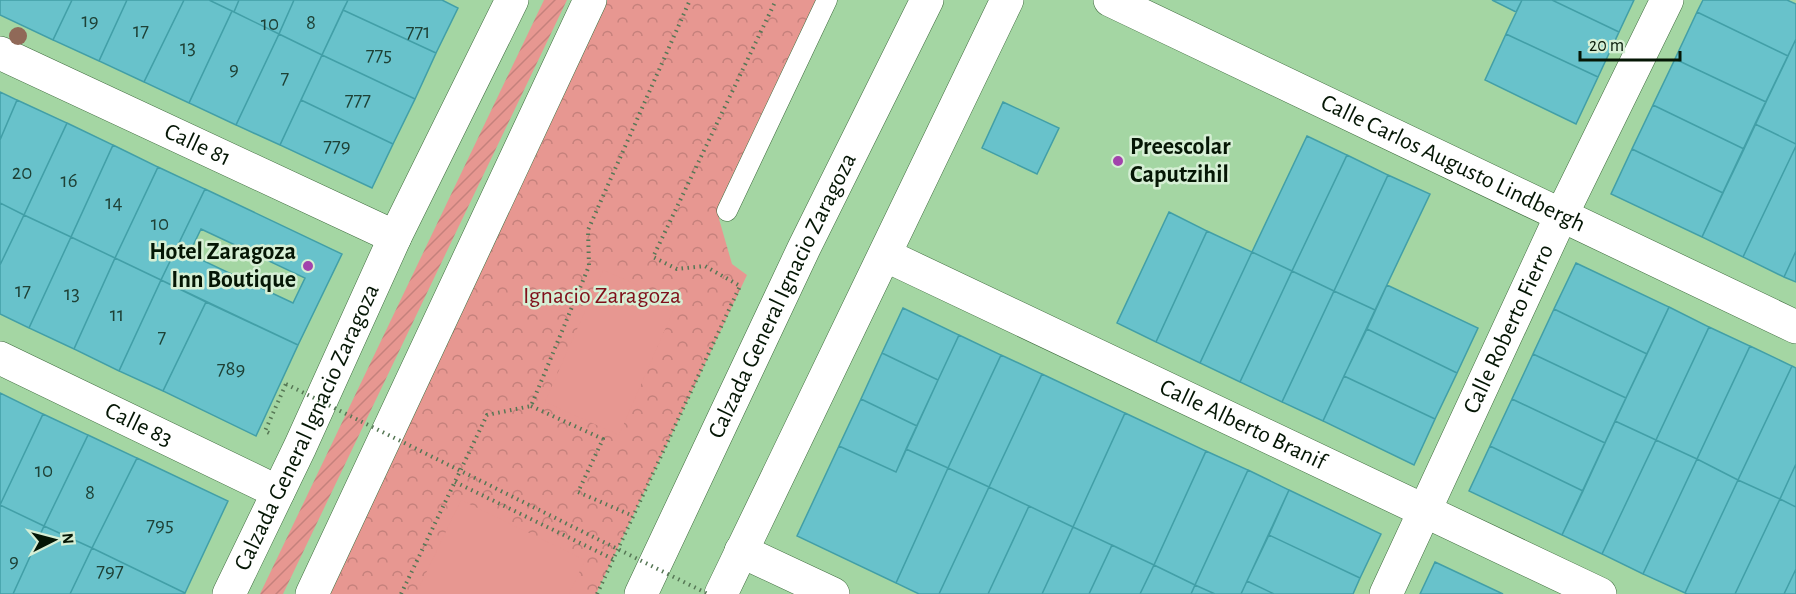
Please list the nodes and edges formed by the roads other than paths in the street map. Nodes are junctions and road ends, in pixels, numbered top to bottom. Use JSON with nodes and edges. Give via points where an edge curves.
{"nodes":[{"id":1,"x":512,"y":0,"type":"edge"},
{"id":2,"x":590,"y":0,"type":"edge"},
{"id":3,"x":827,"y":0,"type":"edge"},
{"id":4,"x":927,"y":0,"type":"edge"},
{"id":5,"x":1007,"y":0,"type":"edge"},
{"id":6,"x":1110,"y":0,"type":"edge"},
{"id":7,"x":1667,"y":0,"type":"edge"},
{"id":8,"x":0,"y":53,"type":"edge"},
{"id":9,"x":727,"y":211,"type":"dead end"},
{"id":10,"x":1561,"y":216,"type":"junction"},
{"id":11,"x":395,"y":237,"type":"junction"},
{"id":12,"x":885,"y":255,"type":"junction"},
{"id":13,"x":1796,"y":327,"type":"edge"},
{"id":14,"x":0,"y":358,"type":"edge"},
{"id":15,"x":278,"y":492,"type":"junction"},
{"id":16,"x":1425,"y":510,"type":"junction"},
{"id":17,"x":741,"y":551,"type":"junction"},
{"id":18,"x":229,"y":594,"type":"edge"},
{"id":19,"x":312,"y":594,"type":"edge"},
{"id":20,"x":641,"y":594,"type":"edge"},
{"id":21,"x":721,"y":594,"type":"edge"},
{"id":22,"x":833,"y":594,"type":"edge"},
{"id":23,"x":1386,"y":594,"type":"edge"},
{"id":24,"x":1600,"y":594,"type":"edge"}],
"edges":[{"from":1,"to":11,"type":"street","name":"Calzada General Ignacio Zaragoza"},
{"from":2,"to":19,"type":"street"},
{"from":3,"to":9,"type":"lane"},
{"from":4,"to":20,"type":"street","name":"Calzada General Ignacio Zaragoza","via":[[804,248]]},
{"from":5,"to":12,"type":"street"},
{"from":6,"to":10,"type":"street","name":"Calle Carlos Augusto Lindbergh"},
{"from":7,"to":10,"type":"street","name":"Calle Roberto Fierro"},
{"from":8,"to":11,"type":"street","name":"Calle 81"},
{"from":10,"to":13,"type":"street","name":"Calle Carlos Augusto Lindbergh"},
{"from":10,"to":16,"type":"street","name":"Calle Roberto Fierro"},
{"from":11,"to":15,"type":"street","name":"Calzada General Ignacio Zaragoza"},
{"from":12,"to":16,"type":"street","name":"Calle Alberto Branif"},
{"from":12,"to":17,"type":"street"},
{"from":14,"to":15,"type":"street","name":"Calle 83"},
{"from":15,"to":18,"type":"street","name":"Calzada General Ignacio Zaragoza"},
{"from":16,"to":23,"type":"street","name":"Calle Roberto Fierro"},
{"from":16,"to":24,"type":"street","name":"Calle Alberto Branif"},
{"from":17,"to":21,"type":"street"},
{"from":17,"to":22,"type":"street"}]}
